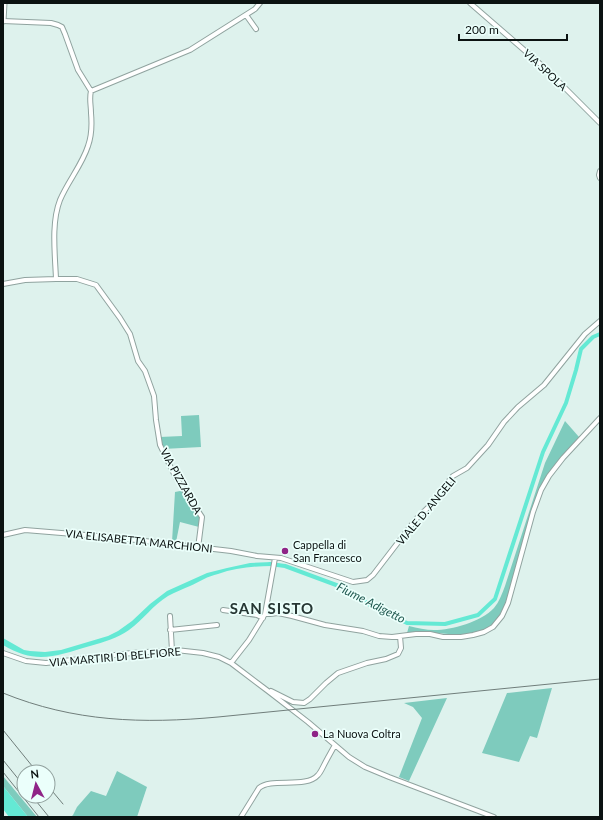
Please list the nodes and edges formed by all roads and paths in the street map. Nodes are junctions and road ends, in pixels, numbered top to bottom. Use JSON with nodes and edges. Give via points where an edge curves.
{"nodes":[{"id":1,"x":4,"y":3,"type":"edge"},
{"id":2,"x":260,"y":3,"type":"edge"},
{"id":3,"x":470,"y":3,"type":"edge"},
{"id":4,"x":246,"y":15,"type":"junction"},
{"id":5,"x":3,"y":21,"type":"edge"},
{"id":6,"x":256,"y":29,"type":"dead end"},
{"id":7,"x":91,"y":91,"type":"junction"},
{"id":8,"x":600,"y":123,"type":"edge"},
{"id":9,"x":600,"y":171,"type":"edge"},
{"id":10,"x":600,"y":178,"type":"edge"},
{"id":11,"x":56,"y":279,"type":"junction"},
{"id":12,"x":3,"y":284,"type":"edge"},
{"id":13,"x":600,"y":321,"type":"edge"},
{"id":14,"x":600,"y":418,"type":"edge"},
{"id":15,"x":3,"y":535,"type":"edge"},
{"id":16,"x":198,"y":548,"type":"junction"},
{"id":17,"x":274,"y":559,"type":"junction"},
{"id":18,"x":223,"y":610,"type":"dead end"},
{"id":19,"x":170,"y":616,"type":"dead end"},
{"id":20,"x":264,"y":616,"type":"junction"},
{"id":21,"x":217,"y":625,"type":"dead end"},
{"id":22,"x":170,"y":630,"type":"junction"},
{"id":23,"x":400,"y":636,"type":"junction"},
{"id":24,"x":172,"y":651,"type":"junction"},
{"id":25,"x":3,"y":653,"type":"edge"},
{"id":26,"x":231,"y":663,"type":"junction"},
{"id":27,"x":268,"y":691,"type":"junction"},
{"id":28,"x":335,"y":745,"type":"junction"},
{"id":29,"x":241,"y":817,"type":"edge"},
{"id":30,"x":494,"y":817,"type":"edge"}],
"edges":[{"from":1,"to":5,"type":"main road"},
{"from":2,"to":4,"type":"street"},
{"from":3,"to":8,"type":"street","name":"VIA SPOLA","via":[[546,69]]},
{"from":4,"to":6,"type":"street"},
{"from":4,"to":7,"type":"street","via":[[190,50]]},
{"from":5,"to":7,"type":"street","via":[[51,23],[62,28],[78,70]]},
{"from":7,"to":11,"type":"street","via":[[91,132],[88,146],[60,200],[55,216]]},
{"from":9,"to":10,"type":"street"},
{"from":11,"to":12,"type":"street","name":"VIA PIZZARDA","via":[[24,280]]},
{"from":11,"to":16,"type":"street","name":"VIA PIZZARDA","via":[[77,279],[96,285],[130,334],[154,396],[160,445],[175,476],[202,517]]},
{"from":13,"to":17,"type":"street","name":"VIALE D. ANGELI","via":[[585,334],[544,385],[504,422],[467,468],[453,476],[436,500],[416,519],[368,580],[353,582],[281,558]]},
{"from":14,"to":23,"type":"street","via":[[563,458],[541,490],[508,603],[493,627],[484,632],[461,637],[430,634]]},
{"from":15,"to":16,"type":"street","name":"VIA ELISABETTA MARCHIONI","via":[[26,530],[46,531]]},
{"from":16,"to":17,"type":"street","name":"VIA ELISABETTA MARCHIONI"},
{"from":17,"to":20,"type":"street"},
{"from":18,"to":20,"type":"street"},
{"from":19,"to":22,"type":"street"},
{"from":20,"to":23,"type":"street","via":[[292,616],[379,636]]},
{"from":20,"to":26,"type":"street"},
{"from":21,"to":22,"type":"street"},
{"from":22,"to":24,"type":"street"},
{"from":23,"to":27,"type":"street","via":[[401,648],[398,654],[338,673],[304,703],[293,702]]},
{"from":24,"to":25,"type":"street","name":"VIA MARTIRI DI BELFIORE","via":[[46,663],[26,661]]},
{"from":24,"to":26,"type":"street","name":"VIA MARTIRI DI BELFIORE","via":[[203,653]]},
{"from":26,"to":27,"type":"street","name":"VIA MARTIRI DI BELFIORE"},
{"from":27,"to":28,"type":"street","name":"VIA MARTIRI DI BELFIORE"},
{"from":28,"to":29,"type":"street","via":[[318,776],[307,781],[262,785]]},
{"from":28,"to":30,"type":"street","name":"VIA MARTIRI DI BELFIORE","via":[[365,767]]}]}
